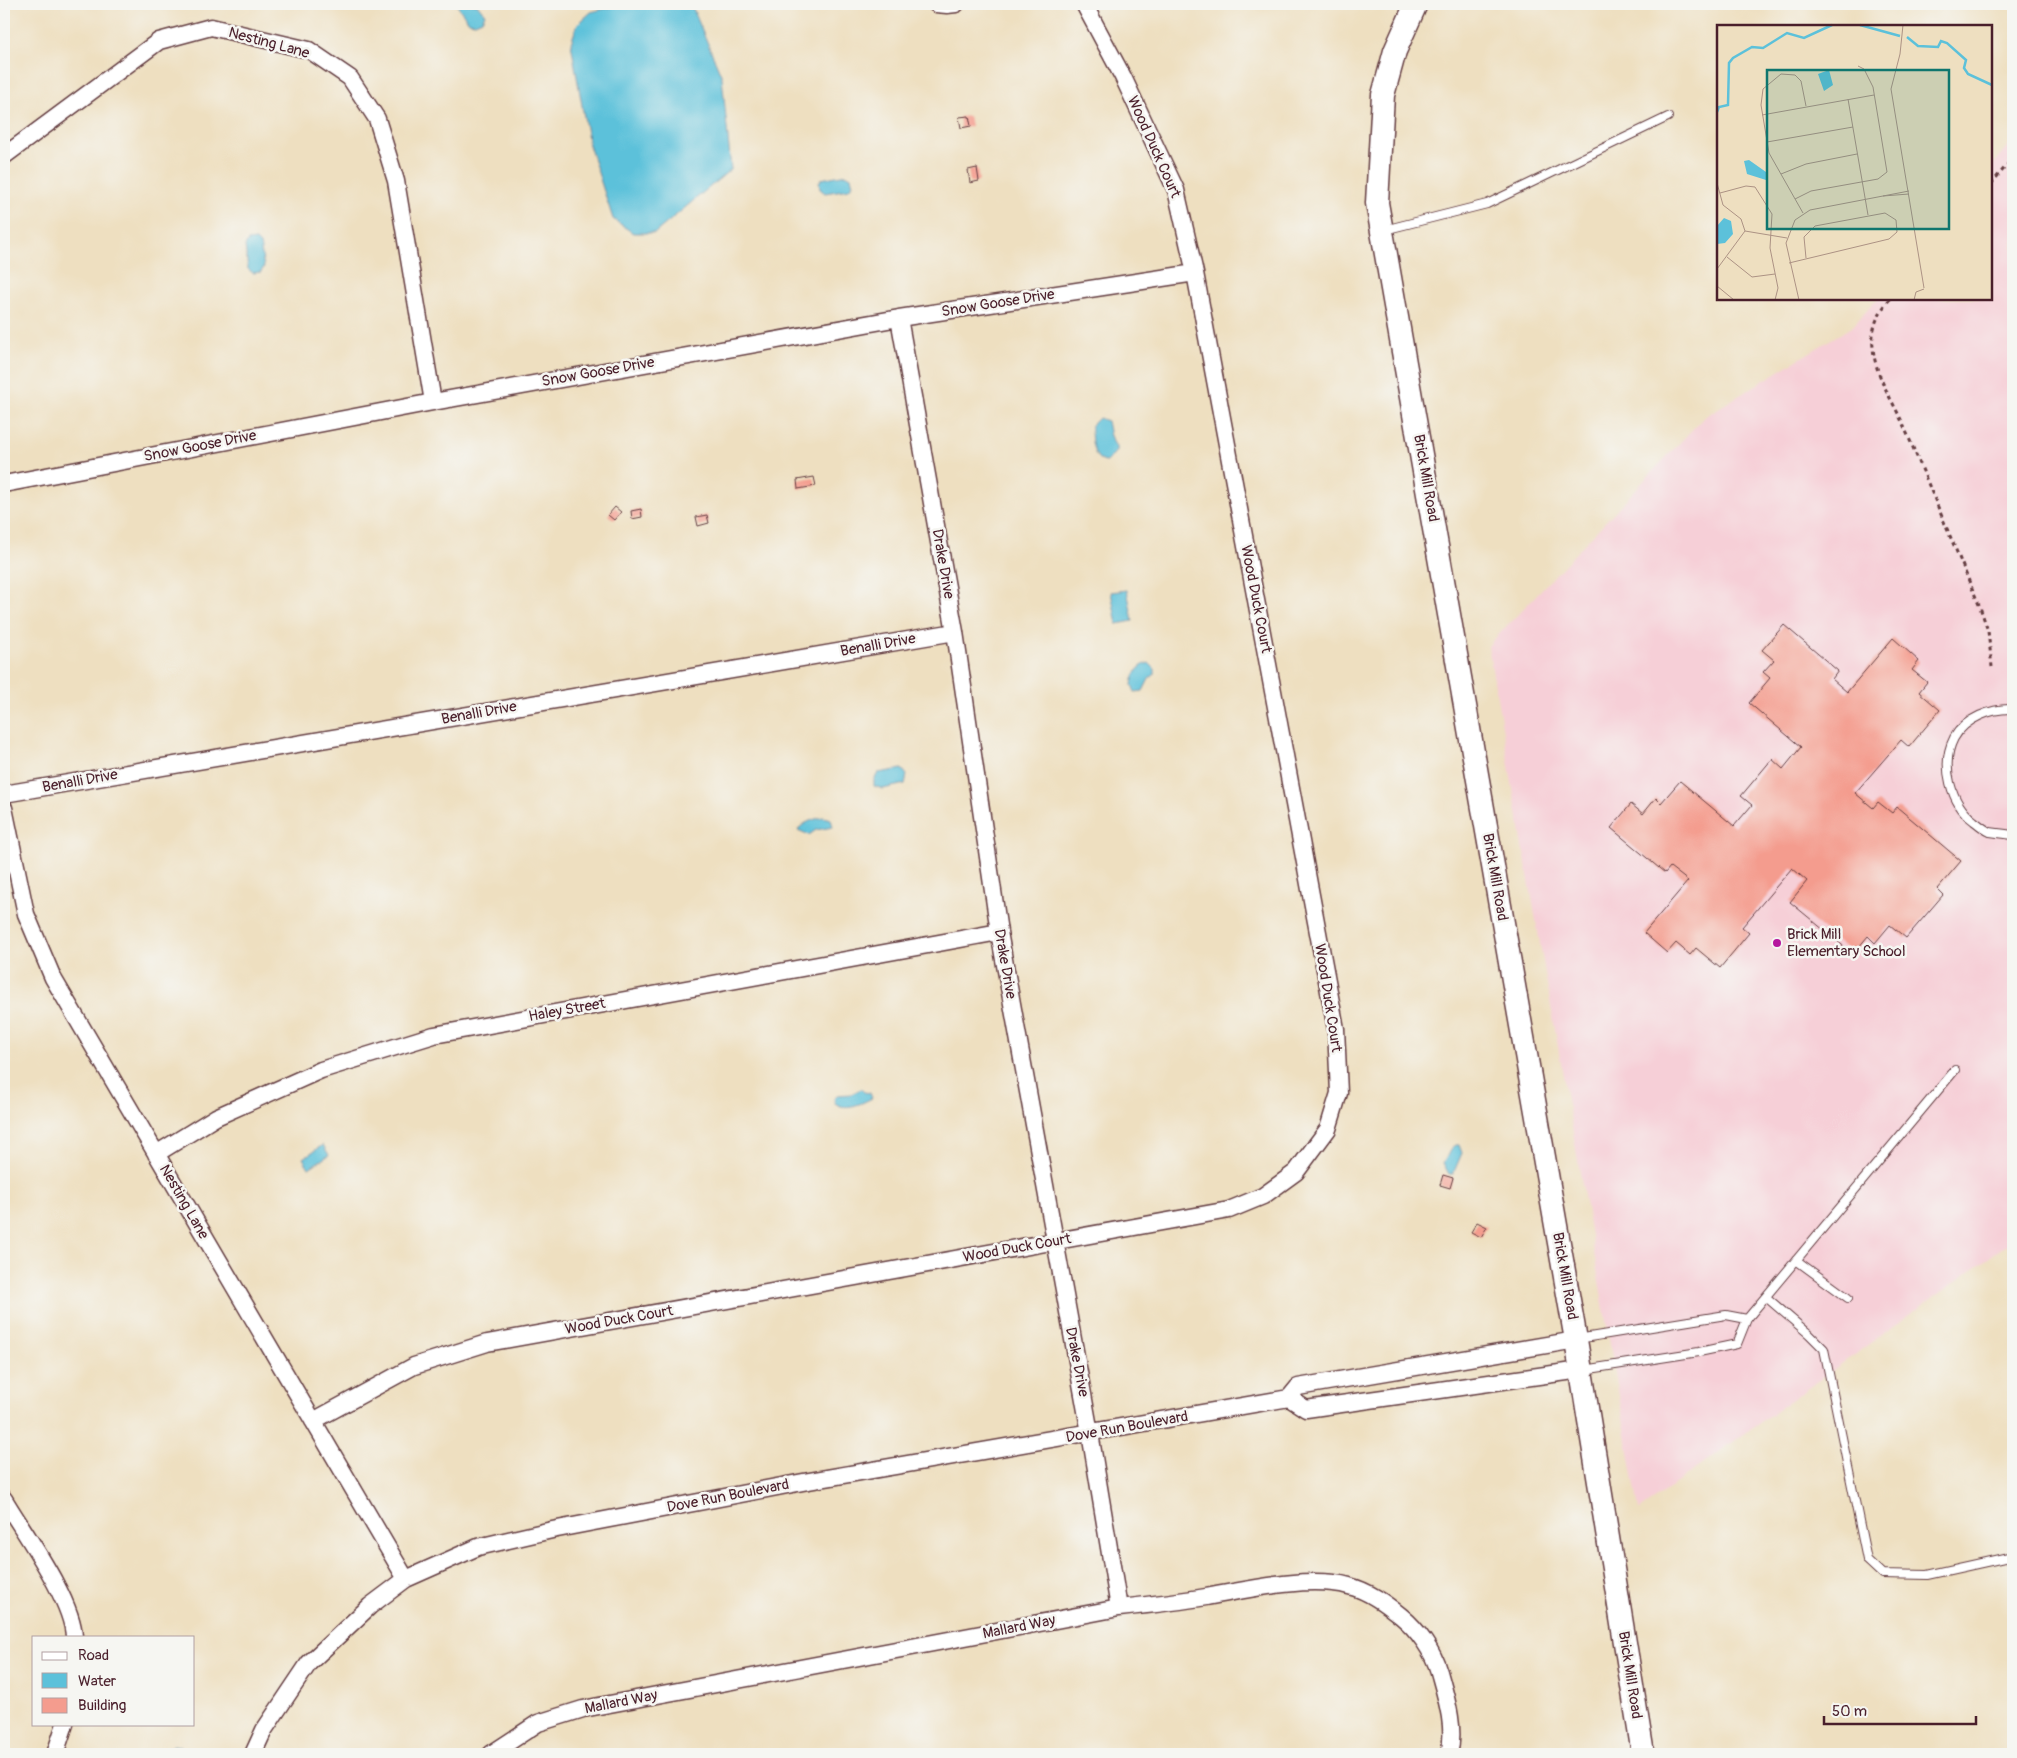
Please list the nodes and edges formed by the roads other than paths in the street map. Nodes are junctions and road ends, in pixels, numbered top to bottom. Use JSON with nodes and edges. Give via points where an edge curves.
{"nodes":[{"id":1,"x":936,"y":4,"type":"edge"},
{"id":2,"x":956,"y":4,"type":"edge"},
{"id":3,"x":1084,"y":4,"type":"edge"},
{"id":4,"x":1416,"y":4,"type":"edge"},
{"id":5,"x":1668,"y":117,"type":"dead end"},
{"id":6,"x":4,"y":156,"type":"edge"},
{"id":7,"x":1382,"y":231,"type":"junction"},
{"id":8,"x":1195,"y":273,"type":"junction"},
{"id":9,"x":899,"y":318,"type":"junction"},
{"id":10,"x":434,"y":402,"type":"junction"},
{"id":11,"x":4,"y":484,"type":"edge"},
{"id":12,"x":955,"y":632,"type":"junction"},
{"id":13,"x":2013,"y":709,"type":"edge"},
{"id":14,"x":4,"y":794,"type":"edge"},
{"id":15,"x":4,"y":808,"type":"edge"},
{"id":16,"x":2013,"y":835,"type":"edge"},
{"id":17,"x":1000,"y":932,"type":"junction"},
{"id":18,"x":1955,"y":1070,"type":"dead end"},
{"id":19,"x":156,"y":1154,"type":"junction"},
{"id":20,"x":1055,"y":1242,"type":"junction"},
{"id":21,"x":1796,"y":1260,"type":"junction"},
{"id":22,"x":1766,"y":1297,"type":"junction"},
{"id":23,"x":1848,"y":1298,"type":"dead end"},
{"id":24,"x":1748,"y":1319,"type":"junction"},
{"id":25,"x":1576,"y":1340,"type":"junction"},
{"id":26,"x":1581,"y":1370,"type":"junction"},
{"id":27,"x":1289,"y":1398,"type":"junction"},
{"id":28,"x":313,"y":1421,"type":"junction"},
{"id":29,"x":1090,"y":1433,"type":"junction"},
{"id":30,"x":4,"y":1499,"type":"edge"},
{"id":31,"x":2013,"y":1556,"type":"edge"},
{"id":32,"x":406,"y":1579,"type":"junction"},
{"id":33,"x":1119,"y":1608,"type":"junction"},
{"id":34,"x":74,"y":1636,"type":"edge"},
{"id":35,"x":64,"y":1726,"type":"edge"},
{"id":36,"x":55,"y":1754,"type":"edge"},
{"id":37,"x":253,"y":1754,"type":"edge"},
{"id":38,"x":491,"y":1754,"type":"edge"},
{"id":39,"x":1449,"y":1754,"type":"edge"},
{"id":40,"x":1643,"y":1754,"type":"edge"}],
"edges":[{"from":1,"to":2,"type":"street"},
{"from":3,"to":8,"type":"street","name":"Wood Duck Court","via":[[1124,77],[1176,190]]},
{"from":4,"to":7,"type":"street","name":"Brick Mill Road","via":[[1395,51],[1383,95],[1377,202]]},
{"from":5,"to":7,"type":"lane","via":[[1487,204]]},
{"from":6,"to":10,"type":"street","name":"Nesting Lane","via":[[159,41],[211,27],[309,50],[350,78],[376,119],[396,181]]},
{"from":7,"to":25,"type":"street","name":"Brick Mill Road"},
{"from":8,"to":9,"type":"street","name":"Snow Goose Drive"},
{"from":8,"to":20,"type":"street","name":"Wood Duck Court","via":[[1336,1029],[1339,1093],[1323,1136],[1296,1172],[1263,1196],[1229,1210]]},
{"from":9,"to":10,"type":"street","name":"Snow Goose Drive"},
{"from":9,"to":12,"type":"street","name":"Drake Drive"},
{"from":10,"to":11,"type":"street","name":"Snow Goose Drive"},
{"from":12,"to":14,"type":"street","name":"Benalli Drive"},
{"from":12,"to":17,"type":"street","name":"Drake Drive"},
{"from":13,"to":16,"type":"lane","via":[[1986,712],[1970,721],[1954,738],[1948,778],[1954,798],[1967,816],[1989,831]]},
{"from":15,"to":19,"type":"street","name":"Nesting Lane","via":[[26,914],[52,978]]},
{"from":17,"to":19,"type":"street","name":"Haley Street","via":[[434,1034],[322,1070],[216,1117]]},
{"from":17,"to":20,"type":"street","name":"Drake Drive"},
{"from":18,"to":21,"type":"lane"},
{"from":19,"to":28,"type":"street","name":"Nesting Lane"},
{"from":20,"to":28,"type":"street","name":"Wood Duck Court","via":[[487,1343],[414,1366]]},
{"from":20,"to":29,"type":"street","name":"Drake Drive"},
{"from":21,"to":22,"type":"lane"},
{"from":21,"to":23,"type":"lane"},
{"from":22,"to":24,"type":"lane"},
{"from":22,"to":31,"type":"lane","via":[[1824,1349],[1867,1560],[1882,1574],[1927,1575]]},
{"from":24,"to":25,"type":"lane","via":[[1726,1314]]},
{"from":24,"to":26,"type":"lane","via":[[1737,1344]]},
{"from":25,"to":26,"type":"street","name":"Brick Mill Road"},
{"from":25,"to":27,"type":"street","name":"Dove Run Boulevard","via":[[1298,1387]]},
{"from":26,"to":27,"type":"street","via":[[1306,1409]]},
{"from":26,"to":40,"type":"street","name":"Brick Mill Road"},
{"from":27,"to":29,"type":"street","name":"Dove Run Boulevard"},
{"from":28,"to":32,"type":"street","name":"Nesting Lane"},
{"from":29,"to":32,"type":"street","name":"Dove Run Boulevard","via":[[803,1482],[552,1530],[478,1547]]},
{"from":29,"to":33,"type":"street","name":"Drake Drive"},
{"from":30,"to":34,"type":"street","via":[[61,1594],[74,1625]]},
{"from":32,"to":37,"type":"street","name":"Dove Run Boulevard","via":[[370,1606],[309,1663],[264,1730]]},
{"from":33,"to":38,"type":"street","name":"Mallard Way","via":[[583,1709],[538,1723]]},
{"from":33,"to":39,"type":"street","name":"Mallard Way","via":[[1309,1582],[1357,1589],[1381,1600],[1412,1625],[1435,1659],[1448,1702],[1452,1745]]},
{"from":35,"to":36,"type":"street"}]}
